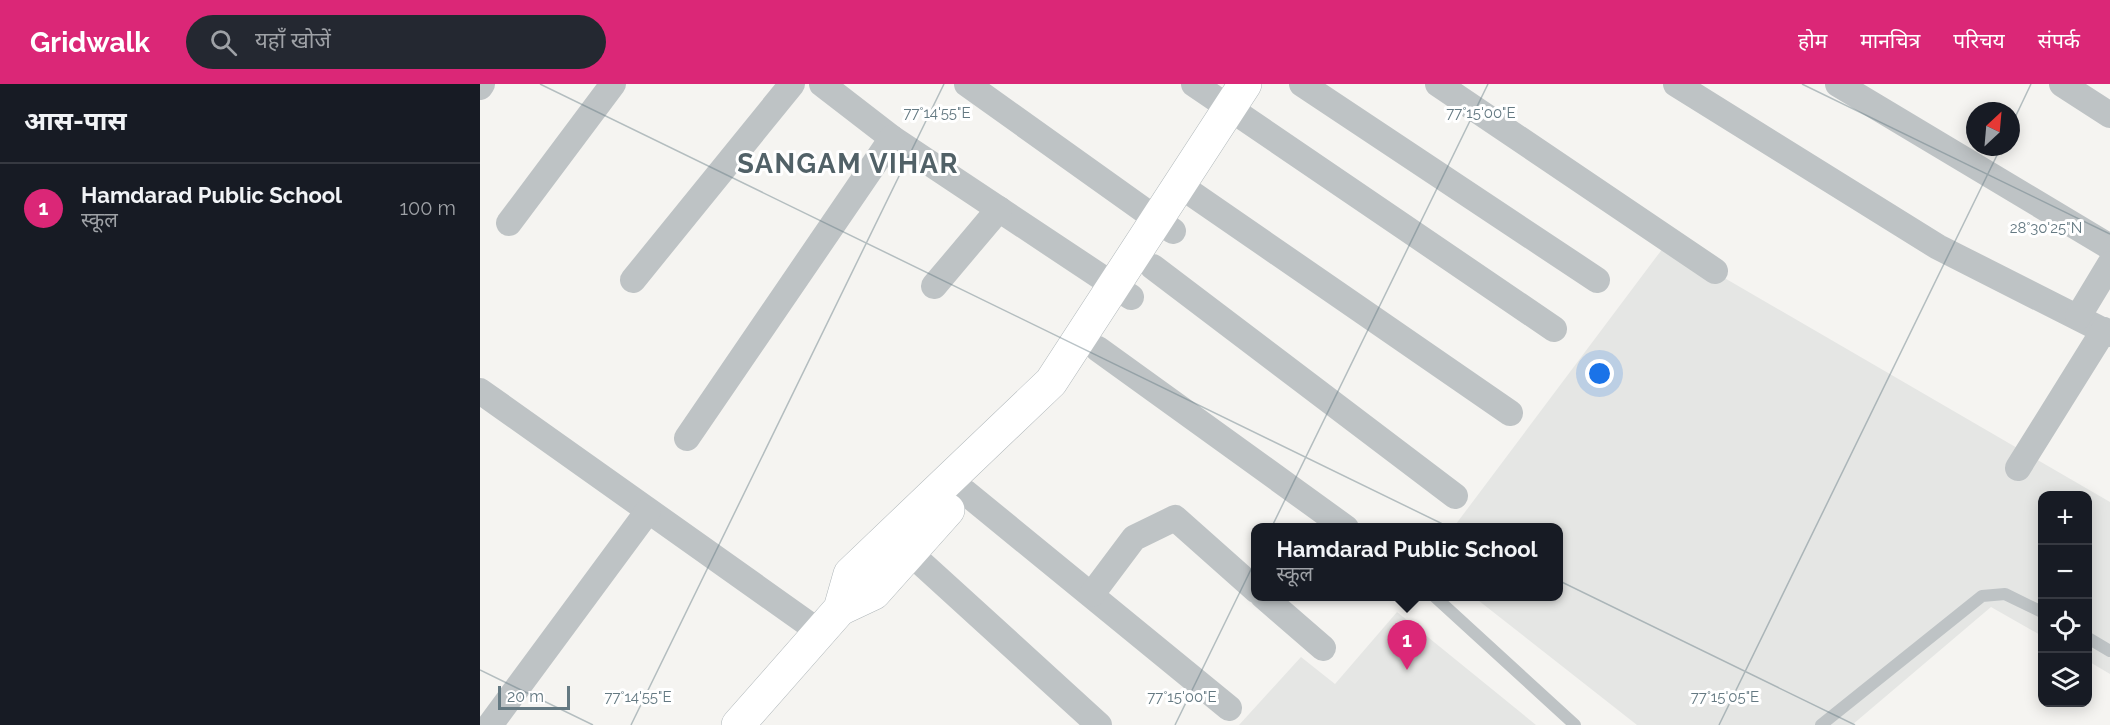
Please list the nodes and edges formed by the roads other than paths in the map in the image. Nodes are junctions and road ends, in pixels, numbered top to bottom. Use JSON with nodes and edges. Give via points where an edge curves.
{"nodes":[{"id":1,"x":613,"y":84,"type":"edge"},
{"id":2,"x":792,"y":84,"type":"edge"},
{"id":3,"x":822,"y":84,"type":"edge"},
{"id":4,"x":967,"y":84,"type":"edge"},
{"id":5,"x":1194,"y":84,"type":"edge"},
{"id":6,"x":1262,"y":84,"type":"edge"},
{"id":7,"x":1302,"y":84,"type":"edge"},
{"id":8,"x":1438,"y":84,"type":"edge"},
{"id":9,"x":1676,"y":84,"type":"edge"},
{"id":10,"x":1838,"y":84,"type":"edge"},
{"id":11,"x":2062,"y":84,"type":"edge"},
{"id":12,"x":1239,"y":102,"type":"edge"},
{"id":13,"x":2110,"y":115,"type":"edge"},
{"id":14,"x":892,"y":138,"type":"junction"},
{"id":15,"x":1191,"y":193,"type":"junction"},
{"id":16,"x":999,"y":209,"type":"junction"},
{"id":17,"x":509,"y":223,"type":"dead end"},
{"id":18,"x":1166,"y":226,"type":"junction"},
{"id":19,"x":2110,"y":247,"type":"edge"},
{"id":20,"x":2110,"y":264,"type":"edge"},
{"id":21,"x":1153,"y":267,"type":"junction"},
{"id":22,"x":1715,"y":271,"type":"dead end"},
{"id":23,"x":1597,"y":279,"type":"dead end"},
{"id":24,"x":633,"y":280,"type":"dead end"},
{"id":25,"x":934,"y":286,"type":"dead end"},
{"id":26,"x":1123,"y":292,"type":"junction"},
{"id":27,"x":2078,"y":317,"type":"junction"},
{"id":28,"x":1554,"y":329,"type":"dead end"},
{"id":29,"x":2107,"y":332,"type":"edge"},
{"id":30,"x":1098,"y":349,"type":"junction"},
{"id":31,"x":481,"y":394,"type":"edge"},
{"id":32,"x":1510,"y":413,"type":"dead end"},
{"id":33,"x":687,"y":438,"type":"dead end"},
{"id":34,"x":2018,"y":468,"type":"dead end"},
{"id":35,"x":965,"y":492,"type":"junction"},
{"id":36,"x":1455,"y":496,"type":"dead end"},
{"id":37,"x":648,"y":511,"type":"junction"},
{"id":38,"x":1339,"y":523,"type":"edge"},
{"id":39,"x":908,"y":551,"type":"junction"},
{"id":40,"x":1251,"y":586,"type":"edge"},
{"id":41,"x":1092,"y":594,"type":"junction"},
{"id":42,"x":1268,"y":601,"type":"edge"},
{"id":43,"x":1438,"y":601,"type":"edge"},
{"id":44,"x":2038,"y":610,"type":"edge"},
{"id":45,"x":831,"y":621,"type":"junction"},
{"id":46,"x":2092,"y":640,"type":"edge"},
{"id":47,"x":1323,"y":648,"type":"dead end"},
{"id":48,"x":2110,"y":651,"type":"edge"},
{"id":49,"x":1229,"y":708,"type":"dead end"},
{"id":50,"x":490,"y":725,"type":"edge"},
{"id":51,"x":738,"y":725,"type":"edge"},
{"id":52,"x":1099,"y":725,"type":"edge"},
{"id":53,"x":1575,"y":725,"type":"edge"},
{"id":54,"x":1821,"y":725,"type":"edge"}],
"edges":[{"from":1,"to":17,"type":"street"},
{"from":2,"to":24,"type":"street"},
{"from":3,"to":14,"type":"street"},
{"from":4,"to":18,"type":"street"},
{"from":5,"to":12,"type":"street"},
{"from":6,"to":12,"type":"street"},
{"from":7,"to":23,"type":"street"},
{"from":8,"to":22,"type":"street"},
{"from":9,"to":27,"type":"street","via":[[1938,247]]},
{"from":10,"to":19,"type":"street"},
{"from":11,"to":13,"type":"street"},
{"from":12,"to":15,"type":"street"},
{"from":12,"to":18,"type":"street"},
{"from":12,"to":28,"type":"street"},
{"from":14,"to":16,"type":"street"},
{"from":14,"to":33,"type":"street"},
{"from":15,"to":18,"type":"street"},
{"from":15,"to":32,"type":"street"},
{"from":16,"to":25,"type":"street"},
{"from":16,"to":26,"type":"street"},
{"from":18,"to":21,"type":"street"},
{"from":18,"to":26,"type":"street"},
{"from":20,"to":27,"type":"street"},
{"from":21,"to":26,"type":"street"},
{"from":21,"to":36,"type":"street"},
{"from":26,"to":30,"type":"street"},
{"from":26,"to":45,"type":"street","via":[[1051,382],[850,574]]},
{"from":27,"to":29,"type":"street"},
{"from":29,"to":34,"type":"street"},
{"from":30,"to":35,"type":"street","via":[[1038,421]]},
{"from":30,"to":38,"type":"street"},
{"from":31,"to":37,"type":"street"},
{"from":35,"to":39,"type":"street"},
{"from":35,"to":41,"type":"street"},
{"from":37,"to":45,"type":"street"},
{"from":37,"to":50,"type":"street"},
{"from":39,"to":45,"type":"street","via":[[874,593]]},
{"from":39,"to":52,"type":"street"},
{"from":40,"to":41,"type":"street","via":[[1175,518],[1134,538]]},
{"from":41,"to":49,"type":"street"},
{"from":42,"to":47,"type":"street"},
{"from":43,"to":53,"type":"lane"},
{"from":44,"to":54,"type":"lane","via":[[2005,594],[1982,596]]},
{"from":45,"to":51,"type":"street"},
{"from":46,"to":48,"type":"lane"}]}
